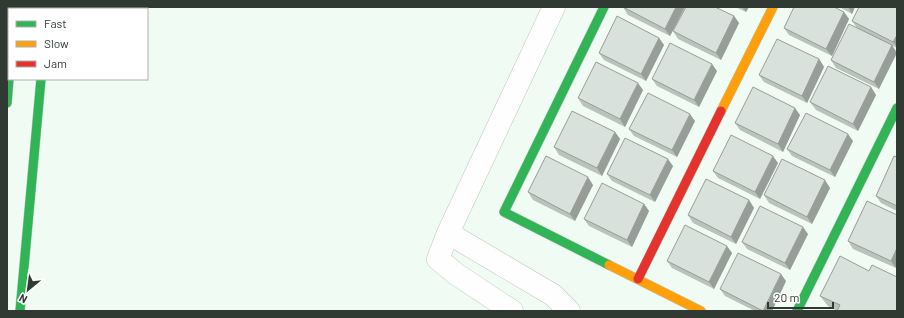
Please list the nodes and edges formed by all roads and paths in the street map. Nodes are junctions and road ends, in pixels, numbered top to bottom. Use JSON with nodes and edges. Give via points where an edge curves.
{"nodes":[{"id":1,"x":554,"y":7,"type":"edge"},
{"id":2,"x":604,"y":7,"type":"edge"},
{"id":3,"x":773,"y":7,"type":"edge"},
{"id":4,"x":9,"y":80,"type":"edge"},
{"id":5,"x":41,"y":80,"type":"edge"},
{"id":6,"x":7,"y":103,"type":"edge"},
{"id":7,"x":897,"y":108,"type":"edge"},
{"id":8,"x":448,"y":233,"type":"junction"},
{"id":9,"x":638,"y":279,"type":"junction"},
{"id":10,"x":20,"y":311,"type":"edge"},
{"id":11,"x":512,"y":311,"type":"edge"},
{"id":12,"x":569,"y":311,"type":"edge"},
{"id":13,"x":701,"y":311,"type":"edge"},
{"id":14,"x":797,"y":311,"type":"edge"}],
"edges":[{"from":1,"to":8,"type":"street"},
{"from":2,"to":9,"type":"street","via":[[504,212]]},
{"from":3,"to":9,"type":"street"},
{"from":4,"to":6,"type":"street"},
{"from":5,"to":10,"type":"street"},
{"from":7,"to":14,"type":"street"},
{"from":8,"to":11,"type":"street","via":[[438,259]]},
{"from":8,"to":12,"type":"street","via":[[553,295]]},
{"from":9,"to":13,"type":"street"}]}
